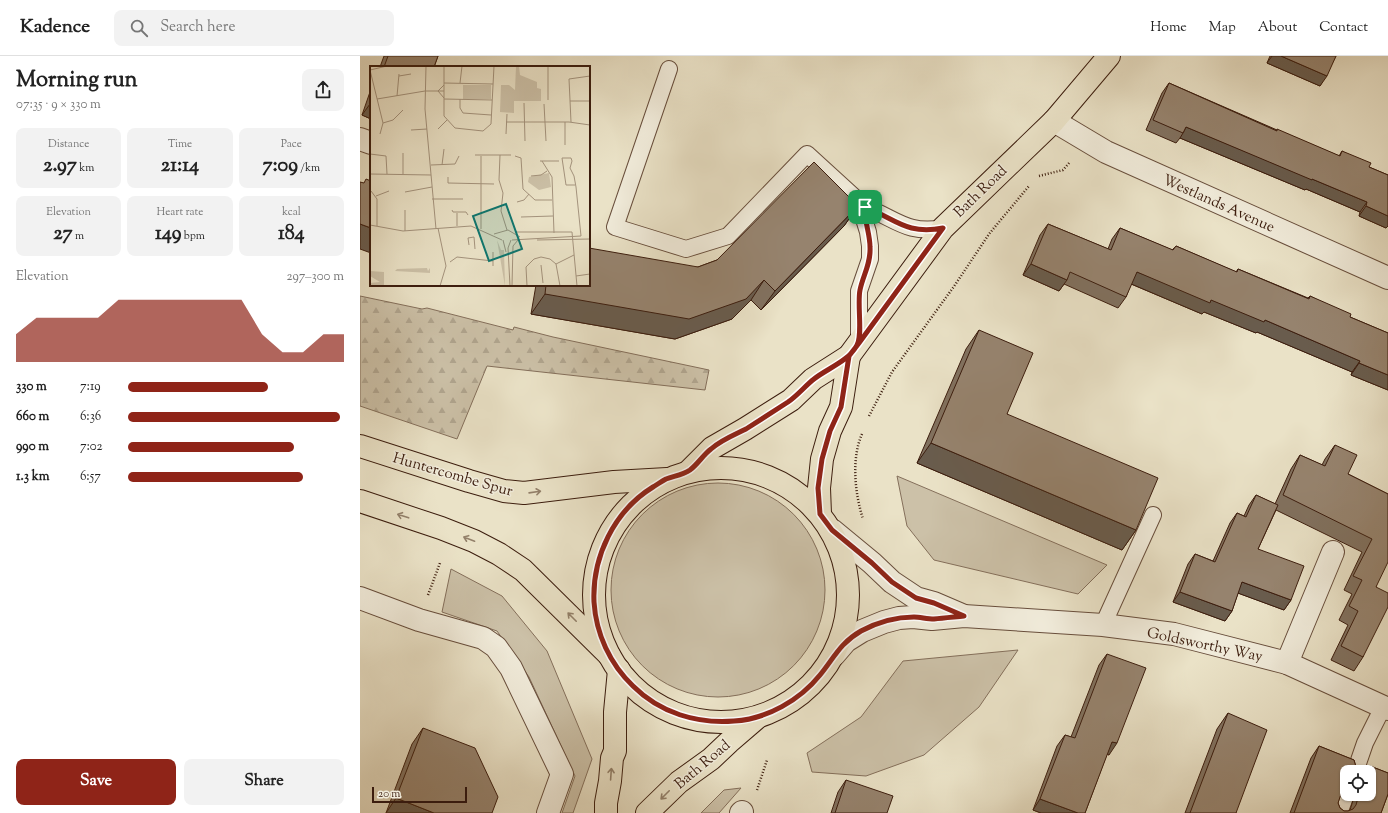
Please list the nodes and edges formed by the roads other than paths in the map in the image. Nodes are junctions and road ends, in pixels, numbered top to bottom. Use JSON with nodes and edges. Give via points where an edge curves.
{"nodes":[{"id":1,"x":1109,"y":56,"type":"edge"},
{"id":2,"x":669,"y":70,"type":"dead end"},
{"id":3,"x":1054,"y":121,"type":"junction"},
{"id":4,"x":360,"y":139,"type":"edge"},
{"id":5,"x":370,"y":143,"type":"edge"},
{"id":6,"x":865,"y":207,"type":"junction"},
{"id":7,"x":943,"y":228,"type":"junction"},
{"id":8,"x":1388,"y":278,"type":"edge"},
{"id":9,"x":854,"y":349,"type":"junction"},
{"id":10,"x":360,"y":446,"type":"edge"},
{"id":11,"x":689,"y":471,"type":"junction"},
{"id":12,"x":667,"y":479,"type":"junction"},
{"id":13,"x":360,"y":501,"type":"edge"},
{"id":14,"x":1154,"y":515,"type":"edge"},
{"id":15,"x":826,"y":522,"type":"junction"},
{"id":16,"x":1333,"y":552,"type":"dead end"},
{"id":17,"x":360,"y":598,"type":"edge"},
{"id":18,"x":964,"y":616,"type":"junction"},
{"id":19,"x":1103,"y":625,"type":"junction"},
{"id":20,"x":834,"y":655,"type":"junction"},
{"id":21,"x":614,"y":663,"type":"junction"},
{"id":22,"x":1287,"y":663,"type":"junction"},
{"id":23,"x":1386,"y":708,"type":"edge"},
{"id":24,"x":759,"y":717,"type":"junction"},
{"id":25,"x":1357,"y":765,"type":"edge"},
{"id":26,"x":1344,"y":801,"type":"edge"},
{"id":27,"x":548,"y":813,"type":"edge"},
{"id":28,"x":606,"y":813,"type":"edge"},
{"id":29,"x":647,"y":813,"type":"edge"},
{"id":30,"x":1339,"y":813,"type":"edge"}],
"edges":[{"from":1,"to":3,"type":"main road","name":"Bath Road"},
{"from":2,"to":6,"type":"lane","via":[[616,228],[686,248],[728,236],[807,154]]},
{"from":3,"to":7,"type":"main road","name":"Bath Road"},
{"from":3,"to":8,"type":"street","name":"Westlands Avenue","via":[[1113,155]]},
{"from":4,"to":5,"type":"street"},
{"from":6,"to":7,"type":"lane","via":[[906,227],[930,230]]},
{"from":6,"to":9,"type":"lane","via":[[864,219],[870,259],[859,291]]},
{"from":7,"to":9,"type":"main road","name":"Bath Road"},
{"from":9,"to":11,"type":"main road","name":"Bath Road","via":[[813,379],[791,400],[712,448]]},
{"from":9,"to":15,"type":"main road","name":"Bath Road","via":[[841,407],[830,431],[822,459],[818,488]]},
{"from":10,"to":12,"type":"main road","name":"Huntercombe Spur","one_way":true,"via":[[504,491],[524,493],[614,482]]},
{"from":11,"to":12,"type":"main road"},
{"from":11,"to":15,"type":"main road","via":[[730,467],[757,472],[796,490]]},
{"from":12,"to":21,"type":"main road","via":[[650,489],[624,512],[602,550],[594,591],[595,612],[600,635]]},
{"from":21,"to":13,"type":"main road","one_way":true,"via":[[523,570],[500,554],[440,528]]},
{"from":14,"to":19,"type":"lane"},
{"from":15,"to":18,"type":"street","name":"Goldsworthy Way","via":[[898,586],[916,598]]},
{"from":15,"to":20,"type":"main road","via":[[841,550],[847,571],[849,593],[844,630]]},
{"from":16,"to":22,"type":"street"},
{"from":17,"to":27,"type":"street","via":[[419,620],[473,634],[496,647],[511,668],[562,774]]},
{"from":18,"to":19,"type":"street","name":"Goldsworthy Way"},
{"from":18,"to":20,"type":"street","name":"Goldsworthy Way","via":[[932,619],[899,618],[884,622],[846,641]]},
{"from":19,"to":22,"type":"street","name":"Goldsworthy Way","via":[[1174,634]]},
{"from":20,"to":24,"type":"main road","via":[[821,675],[802,694]]},
{"from":21,"to":24,"type":"main road","via":[[635,689],[672,713],[713,722]]},
{"from":28,"to":21,"type":"main road","one_way":true,"via":[[615,751]]},
{"from":22,"to":23,"type":"street","name":"Goldsworthy Way"},
{"from":23,"to":25,"type":"lane","via":[[1365,743]]},
{"from":24,"to":29,"type":"main road","name":"Bath Road","one_way":true,"via":[[711,759],[679,782]]},
{"from":26,"to":30,"type":"lane"}]}
